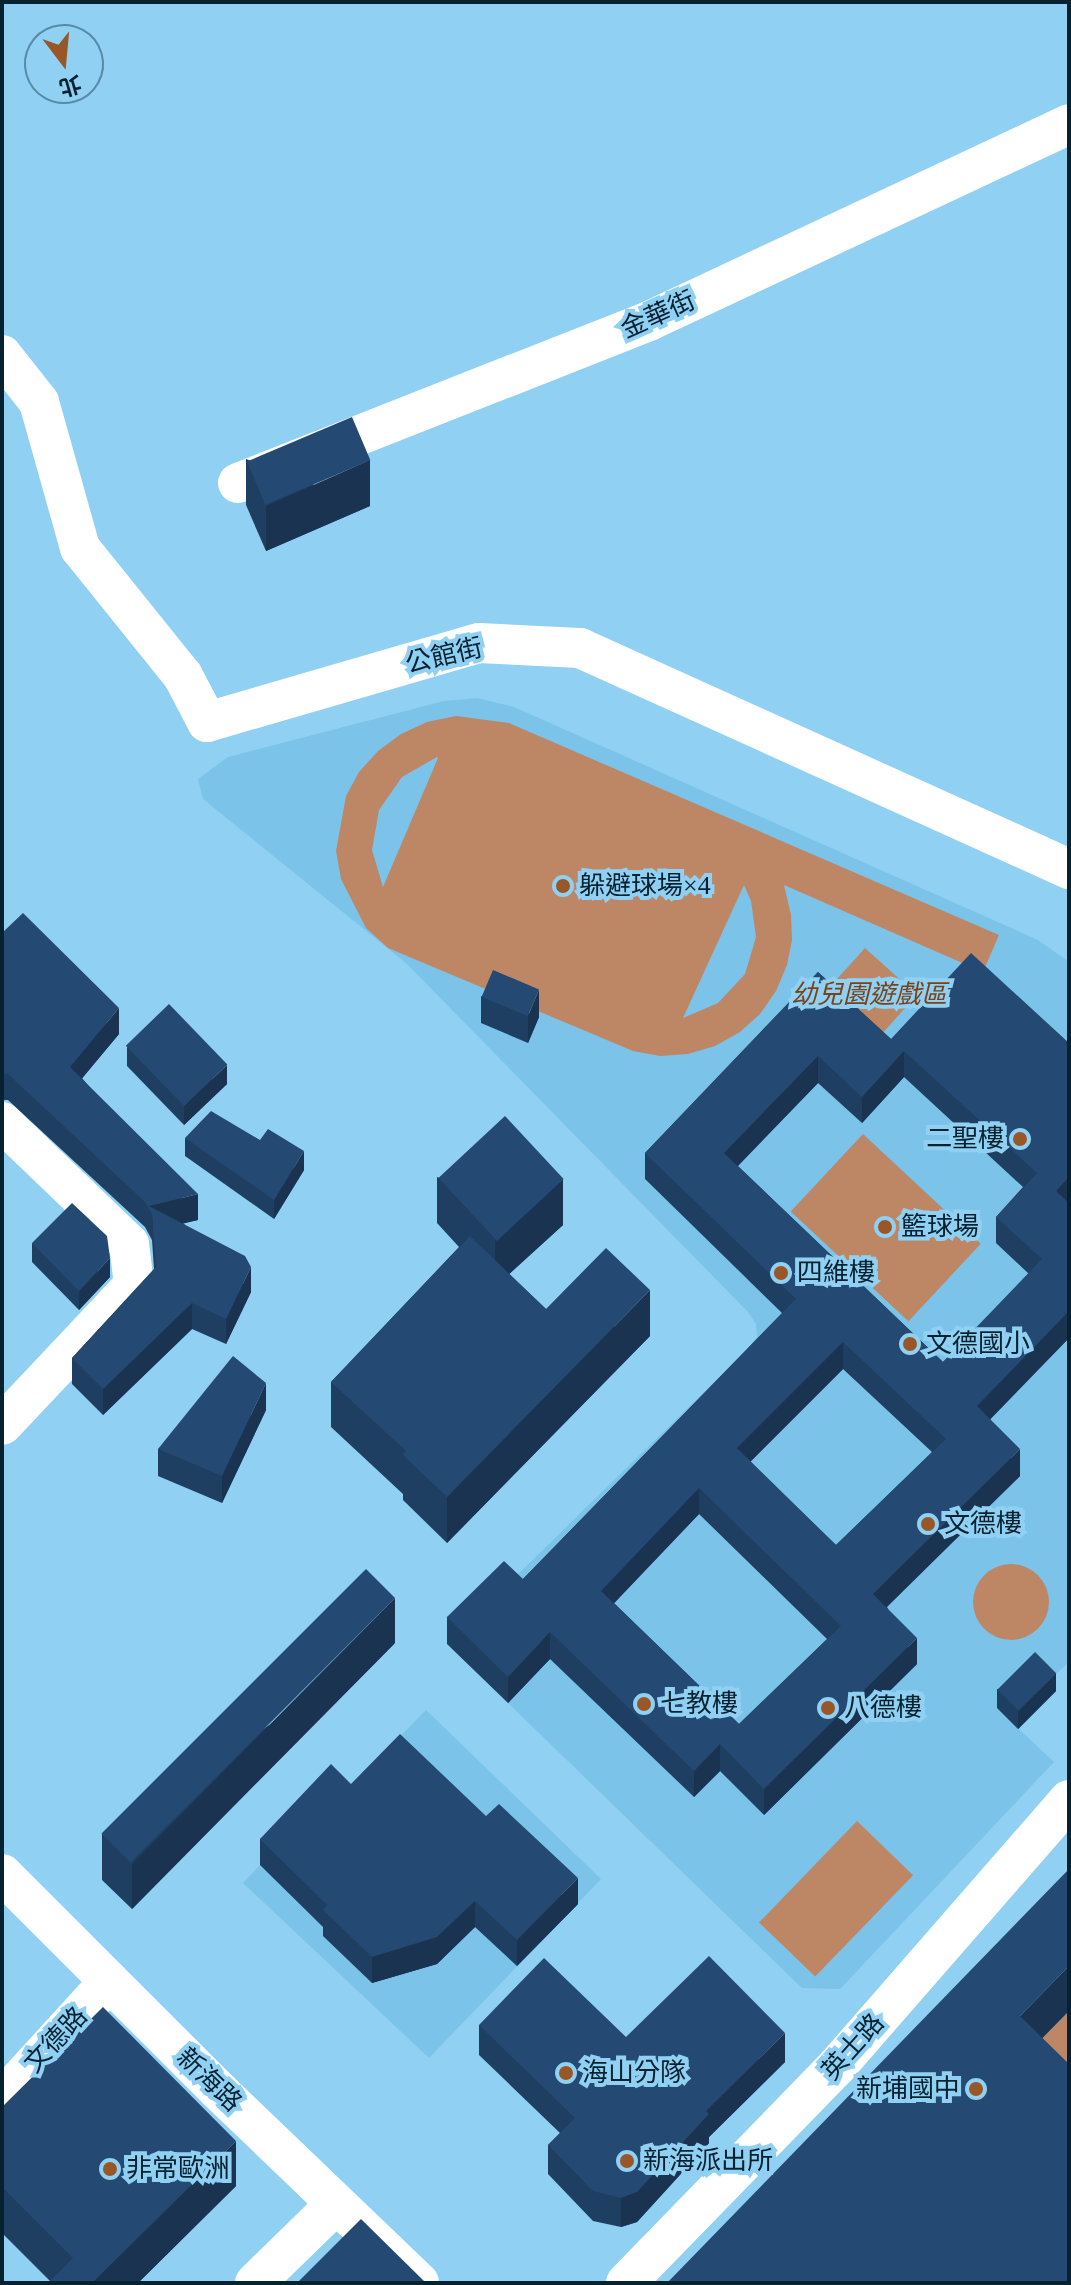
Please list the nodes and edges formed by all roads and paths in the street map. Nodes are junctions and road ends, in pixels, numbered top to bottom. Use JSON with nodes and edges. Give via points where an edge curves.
{"nodes":[{"id":1,"x":1069,"y":124,"type":"edge"},
{"id":2,"x":2,"y":355,"type":"edge"},
{"id":3,"x":238,"y":483,"type":"dead end"},
{"id":4,"x":1069,"y":869,"type":"edge"},
{"id":5,"x":2,"y":1122,"type":"edge"},
{"id":6,"x":2,"y":1425,"type":"edge"},
{"id":7,"x":1069,"y":1800,"type":"edge"},
{"id":8,"x":2,"y":1874,"type":"edge"},
{"id":9,"x":109,"y":1982,"type":"junction"},
{"id":10,"x":2,"y":2099,"type":"edge"},
{"id":11,"x":336,"y":2204,"type":"junction"},
{"id":12,"x":255,"y":2283,"type":"edge"},
{"id":13,"x":419,"y":2283,"type":"edge"},
{"id":14,"x":626,"y":2283,"type":"edge"}],
"edges":[{"from":1,"to":3,"type":"street","name":"金華街","via":[[649,321]]},
{"from":2,"to":4,"type":"street","name":"公館街","via":[[39,402],[80,548],[183,676],[207,722],[479,643],[580,648]]},
{"from":5,"to":6,"type":"street","via":[[129,1244],[134,1285]]},
{"from":7,"to":14,"type":"street","name":"英士路","via":[[837,2066]]},
{"from":8,"to":9,"type":"street","name":"新海路"},
{"from":9,"to":10,"type":"street","name":"文德路"},
{"from":9,"to":11,"type":"street","name":"新海路"},
{"from":11,"to":12,"type":"street"},
{"from":11,"to":13,"type":"street","name":"新海路"}]}
